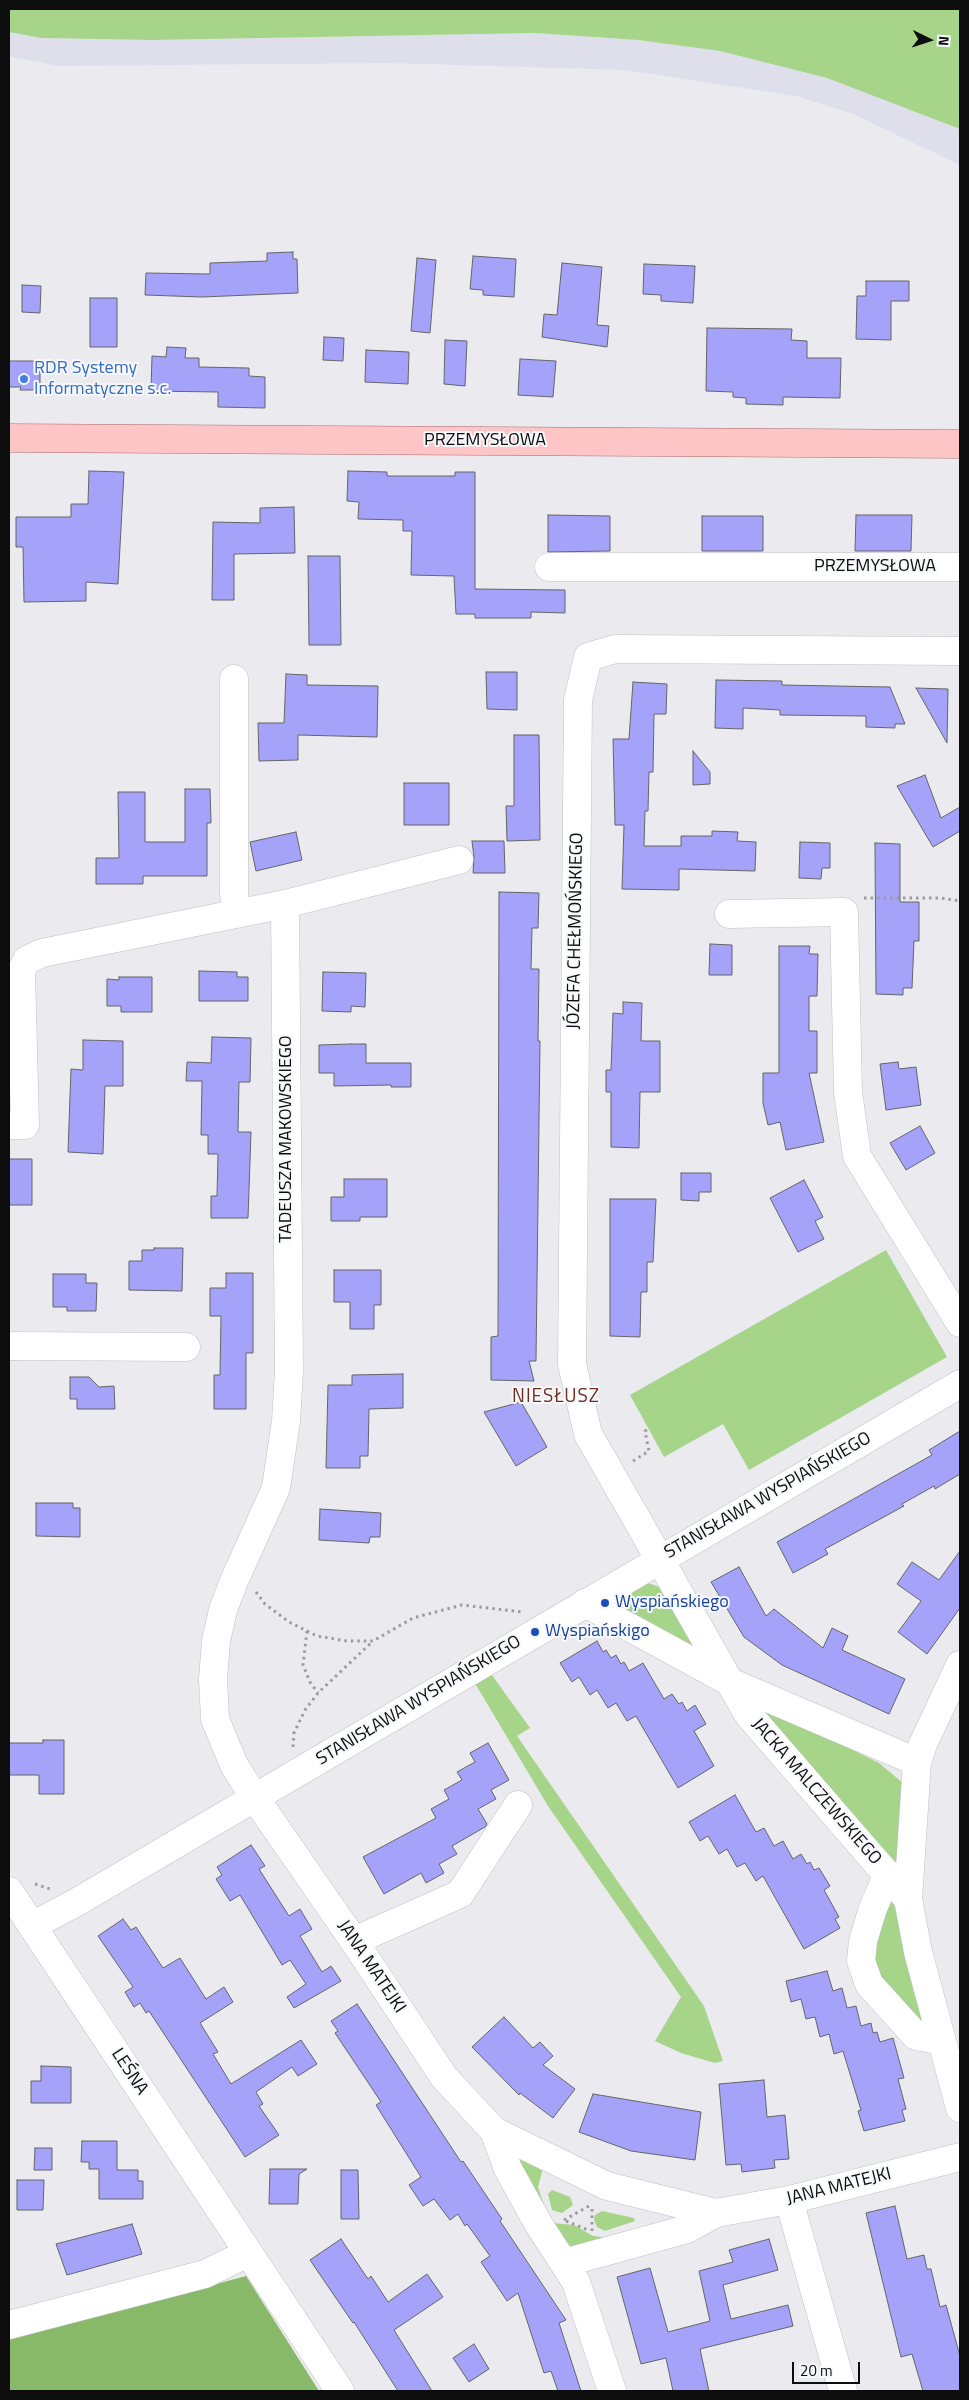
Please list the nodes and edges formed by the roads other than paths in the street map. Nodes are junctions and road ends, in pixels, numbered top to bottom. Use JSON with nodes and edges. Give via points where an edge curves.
{"nodes":[{"id":1,"x":9,"y":438,"type":"edge"},
{"id":2,"x":960,"y":444,"type":"edge"},
{"id":3,"x":549,"y":567,"type":"dead end"},
{"id":4,"x":960,"y":567,"type":"edge"},
{"id":5,"x":960,"y":651,"type":"edge"},
{"id":6,"x":234,"y":679,"type":"dead end"},
{"id":7,"x":459,"y":860,"type":"dead end"},
{"id":8,"x":285,"y":904,"type":"junction"},
{"id":9,"x":237,"y":914,"type":"junction"},
{"id":10,"x":728,"y":914,"type":"dead end"},
{"id":11,"x":9,"y":1125,"type":"edge"},
{"id":12,"x":960,"y":1323,"type":"edge"},
{"id":13,"x":9,"y":1346,"type":"edge"},
{"id":14,"x":186,"y":1346,"type":"dead end"},
{"id":15,"x":960,"y":1384,"type":"edge"},
{"id":16,"x":659,"y":1560,"type":"junction"},
{"id":17,"x":585,"y":1603,"type":"junction"},
{"id":18,"x":960,"y":1665,"type":"edge"},
{"id":19,"x":728,"y":1681,"type":"junction"},
{"id":20,"x":917,"y":1762,"type":"junction"},
{"id":21,"x":254,"y":1798,"type":"junction"},
{"id":22,"x":518,"y":1805,"type":"dead end"},
{"id":23,"x":888,"y":1874,"type":"junction"},
{"id":24,"x":9,"y":1891,"type":"edge"},
{"id":25,"x":908,"y":1899,"type":"junction"},
{"id":26,"x":32,"y":1926,"type":"junction"},
{"id":27,"x":354,"y":1941,"type":"junction"},
{"id":28,"x":942,"y":2041,"type":"junction"},
{"id":29,"x":960,"y":2108,"type":"edge"},
{"id":30,"x":494,"y":2131,"type":"junction"},
{"id":31,"x":960,"y":2156,"type":"edge"},
{"id":32,"x":789,"y":2200,"type":"junction"},
{"id":33,"x":716,"y":2212,"type":"junction"},
{"id":34,"x":248,"y":2253,"type":"junction"},
{"id":35,"x":564,"y":2263,"type":"junction"},
{"id":36,"x":9,"y":2325,"type":"edge"},
{"id":37,"x":340,"y":2391,"type":"edge"},
{"id":38,"x":612,"y":2391,"type":"edge"},
{"id":39,"x":843,"y":2391,"type":"edge"}],
"edges":[{"from":1,"to":2,"type":"main road","name":"PRZEMYSŁOWA"},
{"from":3,"to":4,"type":"street","name":"PRZEMYSŁOWA"},
{"from":5,"to":16,"type":"street","name":"JÓZEFA CHEŁMOŃSKIEGO","via":[[615,649],[588,657],[578,700],[572,1364],[588,1434]]},
{"from":6,"to":9,"type":"street","via":[[234,893]]},
{"from":7,"to":8,"type":"street"},
{"from":8,"to":9,"type":"street"},
{"from":8,"to":21,"type":"street","name":"TADEUSZA MAKOWSKIEGO","via":[[289,1371],[286,1421],[276,1488],[223,1610],[213,1679],[215,1719],[234,1765]]},
{"from":9,"to":11,"type":"street","via":[[42,953],[27,960],[21,972],[25,1125]]},
{"from":10,"to":12,"type":"street","via":[[844,912],[848,1092],[857,1156]]},
{"from":13,"to":14,"type":"street"},
{"from":15,"to":16,"type":"street","name":"STANISŁAWA WYSPIAŃSKIEGO"},
{"from":16,"to":17,"type":"street","name":"STANISŁAWA WYSPIAŃSKIEGO"},
{"from":16,"to":19,"type":"street","name":"JACKA MALCZEWSKIEGO"},
{"from":17,"to":19,"type":"street"},
{"from":17,"to":21,"type":"street","name":"STANISŁAWA WYSPIAŃSKIEGO"},
{"from":18,"to":20,"type":"street","name":"JACKA MALCZEWSKIEGO"},
{"from":19,"to":20,"type":"street","name":"JACKA MALCZEWSKIEGO"},
{"from":19,"to":23,"type":"street","name":"JACKA MALCZEWSKIEGO","via":[[748,1714]]},
{"from":20,"to":25,"type":"street","name":"JACKA MALCZEWSKIEGO"},
{"from":21,"to":26,"type":"street","name":"STANISŁAWA WYSPIAŃSKIEGO"},
{"from":21,"to":27,"type":"street","name":"JANA MATEJKI"},
{"from":22,"to":27,"type":"street","via":[[460,1894]]},
{"from":23,"to":25,"type":"street","name":"JACKA MALCZEWSKIEGO"},
{"from":23,"to":28,"type":"street","via":[[873,1908],[861,1961],[869,1984],[916,2036]]},
{"from":24,"to":26,"type":"street","name":"LEŚNA"},
{"from":25,"to":28,"type":"street","name":"JACKA MALCZEWSKIEGO","via":[[918,1952]]},
{"from":26,"to":34,"type":"street","name":"LEŚNA"},
{"from":27,"to":30,"type":"street","name":"JANA MATEJKI","via":[[444,2077]]},
{"from":28,"to":29,"type":"street","name":"JACKA MALCZEWSKIEGO"},
{"from":30,"to":33,"type":"street","name":"JANA MATEJKI","via":[[607,2186]]},
{"from":30,"to":35,"type":"street","name":"JANA MATEJKI","via":[[508,2169]]},
{"from":31,"to":32,"type":"street","name":"JANA MATEJKI"},
{"from":32,"to":33,"type":"street","name":"JANA MATEJKI"},
{"from":32,"to":39,"type":"street"},
{"from":33,"to":35,"type":"street","name":"JANA MATEJKI","via":[[687,2229]]},
{"from":34,"to":36,"type":"street","via":[[205,2274]]},
{"from":34,"to":37,"type":"street","name":"LEŚNA"},
{"from":35,"to":38,"type":"street","via":[[576,2282]]}]}
